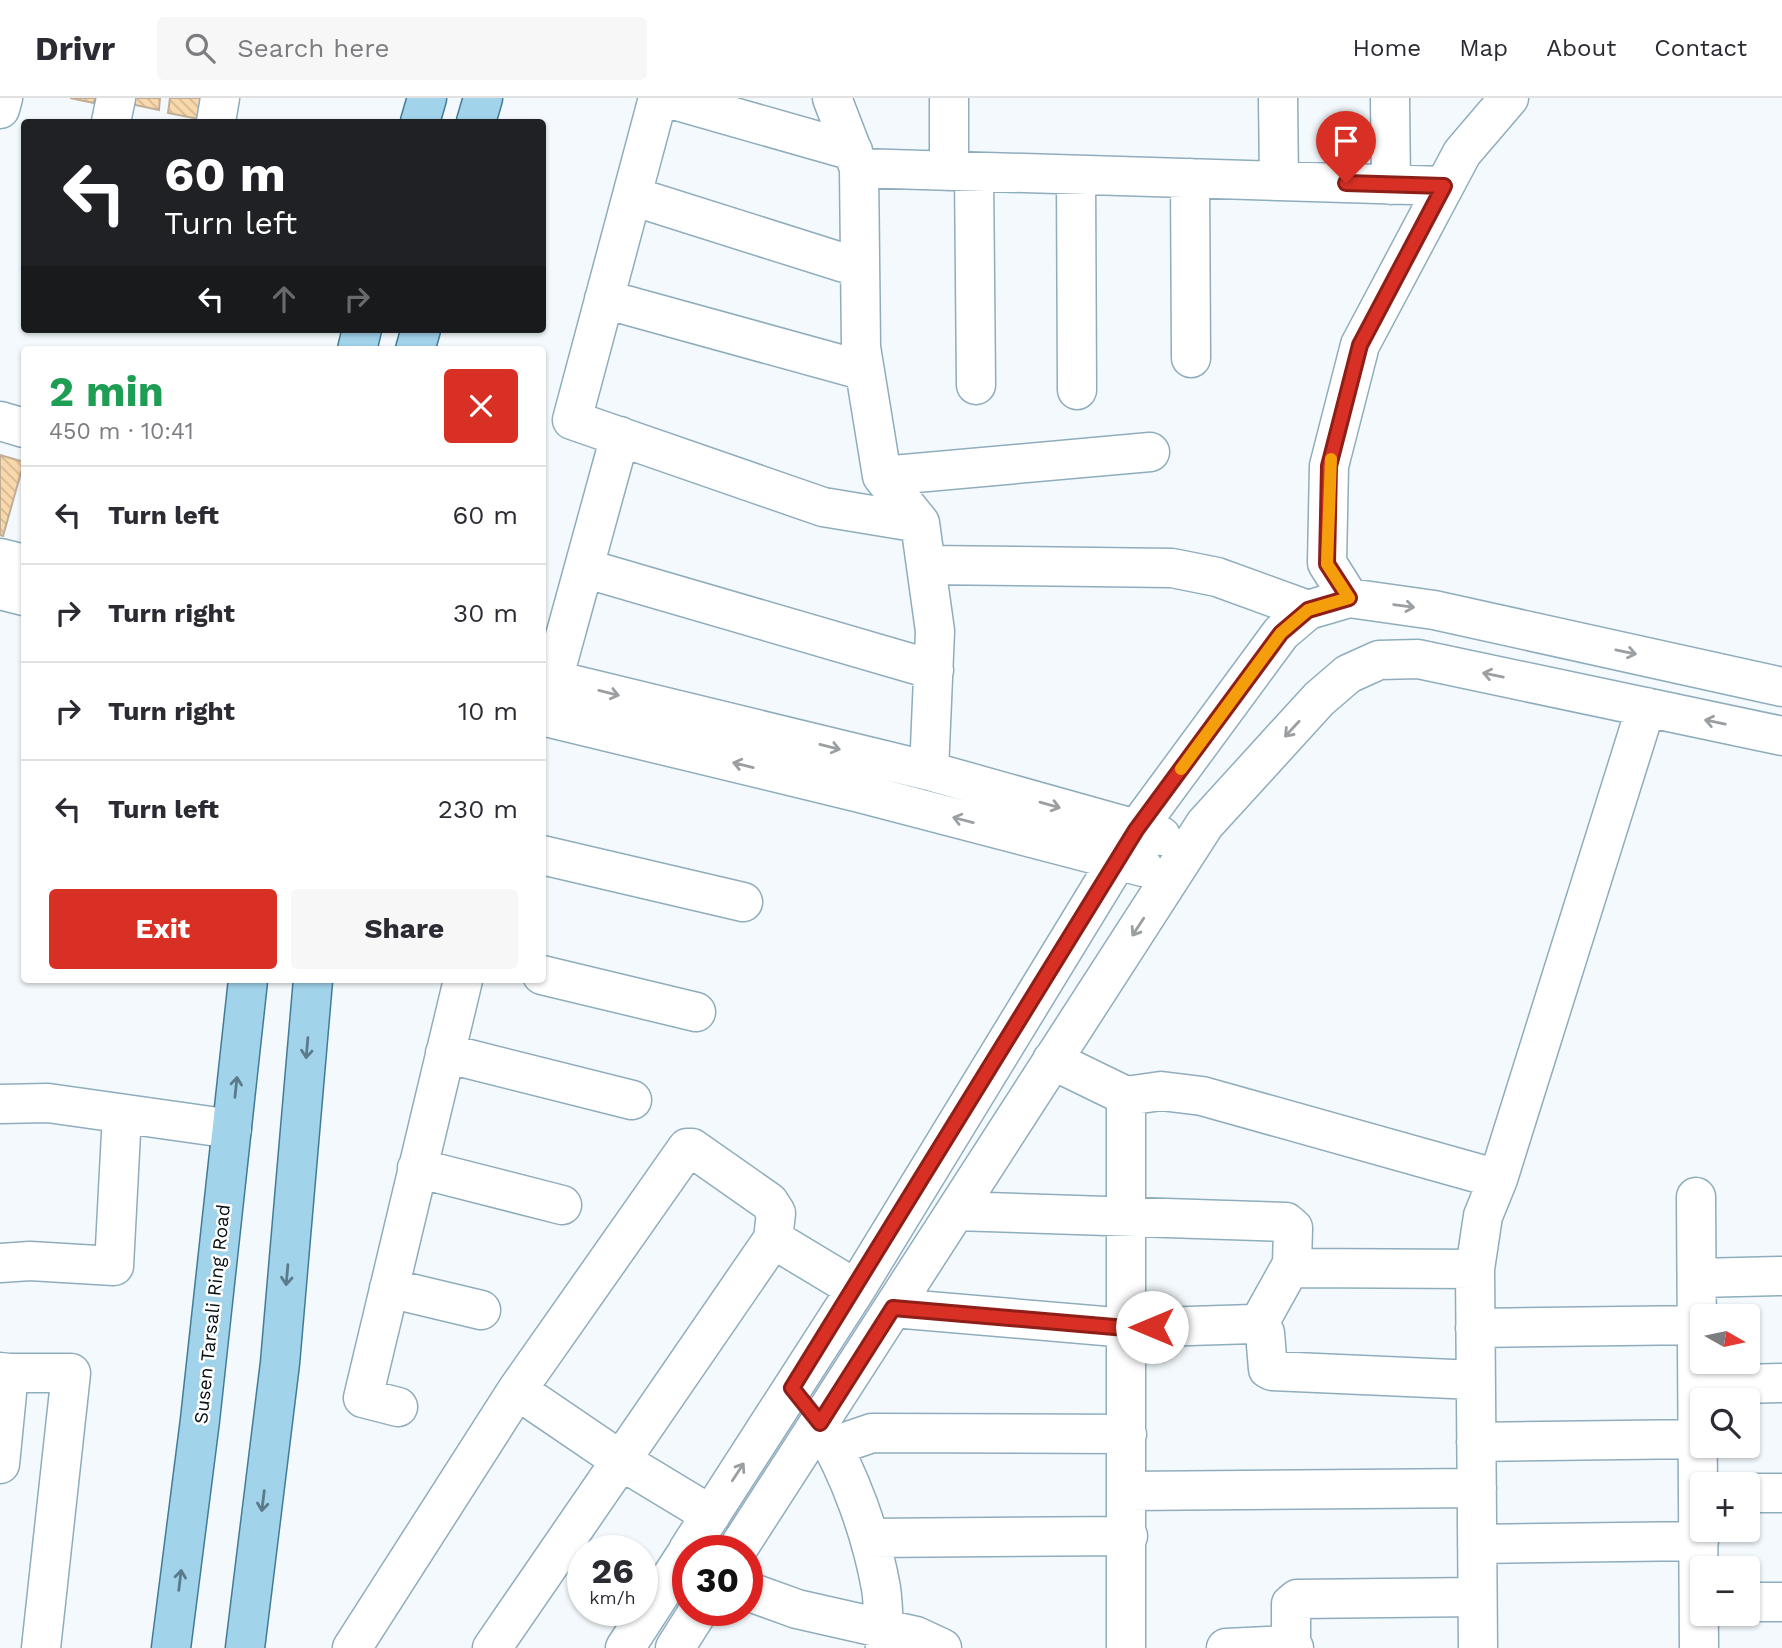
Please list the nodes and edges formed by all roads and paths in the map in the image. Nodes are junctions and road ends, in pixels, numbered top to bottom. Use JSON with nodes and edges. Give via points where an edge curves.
{"nodes":[{"id":1,"x":3,"y":98,"type":"edge"},
{"id":2,"x":116,"y":98,"type":"edge"},
{"id":3,"x":220,"y":98,"type":"edge"},
{"id":4,"x":426,"y":98,"type":"edge"},
{"id":5,"x":483,"y":98,"type":"edge"},
{"id":6,"x":658,"y":98,"type":"edge"},
{"id":7,"x":667,"y":98,"type":"edge"},
{"id":8,"x":832,"y":98,"type":"edge"},
{"id":9,"x":949,"y":98,"type":"edge"},
{"id":10,"x":1278,"y":98,"type":"edge"},
{"id":11,"x":1390,"y":98,"type":"edge"},
{"id":12,"x":1509,"y":98,"type":"edge"},
{"id":13,"x":0,"y":109,"type":"edge"},
{"id":14,"x":112,"y":119,"type":"edge"},
{"id":15,"x":216,"y":119,"type":"edge"},
{"id":16,"x":421,"y":119,"type":"edge"},
{"id":17,"x":478,"y":119,"type":"edge"},
{"id":18,"x":856,"y":159,"type":"junction"},
{"id":19,"x":961,"y":171,"type":"junction"},
{"id":20,"x":1076,"y":174,"type":"junction"},
{"id":21,"x":1190,"y":178,"type":"junction"},
{"id":22,"x":1279,"y":181,"type":"junction"},
{"id":23,"x":1391,"y":185,"type":"junction"},
{"id":24,"x":1444,"y":186,"type":"junction"},
{"id":25,"x":632,"y":196,"type":"junction"},
{"id":26,"x":860,"y":268,"type":"junction"},
{"id":27,"x":604,"y":299,"type":"junction"},
{"id":28,"x":1191,"y":358,"type":"dead end"},
{"id":29,"x":865,"y":371,"type":"junction"},
{"id":30,"x":976,"y":385,"type":"dead end"},
{"id":31,"x":1077,"y":390,"type":"dead end"},
{"id":32,"x":557,"y":416,"type":"edge"},
{"id":33,"x":0,"y":421,"type":"edge"},
{"id":34,"x":21,"y":427,"type":"edge"},
{"id":35,"x":620,"y":436,"type":"junction"},
{"id":36,"x":1150,"y":452,"type":"dead end"},
{"id":37,"x":882,"y":476,"type":"junction"},
{"id":38,"x":920,"y":523,"type":"junction"},
{"id":39,"x":0,"y":558,"type":"edge"},
{"id":40,"x":21,"y":563,"type":"edge"},
{"id":41,"x":926,"y":565,"type":"junction"},
{"id":42,"x":584,"y":568,"type":"junction"},
{"id":43,"x":0,"y":590,"type":"edge"},
{"id":44,"x":21,"y":595,"type":"edge"},
{"id":45,"x":1349,"y":598,"type":"junction"},
{"id":46,"x":1308,"y":610,"type":"junction"},
{"id":47,"x":934,"y":670,"type":"junction"},
{"id":48,"x":546,"y":687,"type":"edge"},
{"id":49,"x":1782,"y":687,"type":"edge"},
{"id":50,"x":1646,"y":707,"type":"junction"},
{"id":51,"x":546,"y":717,"type":"edge"},
{"id":52,"x":1782,"y":736,"type":"edge"},
{"id":53,"x":929,"y":771,"type":"junction"},
{"id":54,"x":1127,"y":845,"type":"junction"},
{"id":55,"x":546,"y":856,"type":"edge"},
{"id":56,"x":1181,"y":860,"type":"junction"},
{"id":57,"x":743,"y":902,"type":"dead end"},
{"id":58,"x":546,"y":976,"type":"edge"},
{"id":59,"x":248,"y":983,"type":"edge"},
{"id":60,"x":313,"y":983,"type":"edge"},
{"id":61,"x":462,"y":983,"type":"edge"},
{"id":62,"x":696,"y":1012,"type":"dead end"},
{"id":63,"x":445,"y":1052,"type":"junction"},
{"id":64,"x":1052,"y":1060,"type":"junction"},
{"id":65,"x":1126,"y":1096,"type":"junction"},
{"id":66,"x":632,"y":1100,"type":"dead end"},
{"id":67,"x":0,"y":1104,"type":"edge"},
{"id":68,"x":122,"y":1114,"type":"junction"},
{"id":69,"x":232,"y":1129,"type":"junction"},
{"id":70,"x":418,"y":1168,"type":"junction"},
{"id":71,"x":1498,"y":1179,"type":"junction"},
{"id":72,"x":1696,"y":1198,"type":"dead end"},
{"id":73,"x":562,"y":1205,"type":"dead end"},
{"id":74,"x":956,"y":1211,"type":"junction"},
{"id":75,"x":1126,"y":1217,"type":"junction"},
{"id":76,"x":773,"y":1239,"type":"junction"},
{"id":77,"x":0,"y":1263,"type":"edge"},
{"id":78,"x":1292,"y":1264,"type":"junction"},
{"id":79,"x":1475,"y":1269,"type":"junction"},
{"id":80,"x":1782,"y":1276,"type":"edge"},
{"id":81,"x":1699,"y":1278,"type":"junction"},
{"id":82,"x":389,"y":1288,"type":"junction"},
{"id":83,"x":856,"y":1289,"type":"junction"},
{"id":84,"x":1699,"y":1304,"type":"edge"},
{"id":85,"x":893,"y":1308,"type":"junction"},
{"id":86,"x":481,"y":1310,"type":"dead end"},
{"id":87,"x":1258,"y":1325,"type":"junction"},
{"id":88,"x":1690,"y":1325,"type":"edge"},
{"id":89,"x":1126,"y":1328,"type":"junction"},
{"id":90,"x":1475,"y":1328,"type":"junction"},
{"id":91,"x":5,"y":1372,"type":"edge"},
{"id":92,"x":1699,"y":1374,"type":"edge"},
{"id":93,"x":1475,"y":1380,"type":"junction"},
{"id":94,"x":1782,"y":1383,"type":"edge"},
{"id":95,"x":1699,"y":1385,"type":"joint"},
{"id":96,"x":792,"y":1388,"type":"junction"},
{"id":97,"x":517,"y":1391,"type":"junction"},
{"id":98,"x":398,"y":1407,"type":"dead end"},
{"id":99,"x":1127,"y":1434,"type":"junction"},
{"id":100,"x":827,"y":1435,"type":"junction"},
{"id":101,"x":1690,"y":1439,"type":"edge"},
{"id":102,"x":1476,"y":1442,"type":"junction"},
{"id":103,"x":620,"y":1460,"type":"junction"},
{"id":104,"x":0,"y":1464,"type":"edge"},
{"id":105,"x":1477,"y":1488,"type":"junction"},
{"id":106,"x":1127,"y":1491,"type":"junction"},
{"id":107,"x":1760,"y":1493,"type":"edge"},
{"id":108,"x":1782,"y":1493,"type":"edge"},
{"id":109,"x":711,"y":1515,"type":"junction"},
{"id":110,"x":698,"y":1535,"type":"edge"},
{"id":111,"x":749,"y":1535,"type":"edge"},
{"id":112,"x":1128,"y":1536,"type":"junction"},
{"id":113,"x":870,"y":1538,"type":"junction"},
{"id":114,"x":1690,"y":1541,"type":"edge"},
{"id":115,"x":1477,"y":1544,"type":"junction"},
{"id":116,"x":672,"y":1576,"type":"edge"},
{"id":117,"x":763,"y":1597,"type":"edge"},
{"id":118,"x":1477,"y":1597,"type":"junction"},
{"id":119,"x":1760,"y":1602,"type":"edge"},
{"id":120,"x":1782,"y":1602,"type":"edge"},
{"id":121,"x":689,"y":1626,"type":"edge"},
{"id":122,"x":1700,"y":1626,"type":"edge"},
{"id":123,"x":884,"y":1637,"type":"edge"},
{"id":124,"x":1292,"y":1647,"type":"edge"},
{"id":125,"x":41,"y":1648,"type":"edge"},
{"id":126,"x":171,"y":1648,"type":"edge"},
{"id":127,"x":245,"y":1648,"type":"edge"},
{"id":128,"x":352,"y":1648,"type":"edge"},
{"id":129,"x":492,"y":1648,"type":"edge"},
{"id":130,"x":625,"y":1648,"type":"edge"},
{"id":131,"x":675,"y":1648,"type":"edge"},
{"id":132,"x":942,"y":1648,"type":"edge"},
{"id":133,"x":1126,"y":1648,"type":"edge"},
{"id":134,"x":1226,"y":1648,"type":"edge"},
{"id":135,"x":1478,"y":1648,"type":"edge"},
{"id":136,"x":1699,"y":1648,"type":"edge"}],
"edges":[{"from":1,"to":13,"type":"street"},
{"from":2,"to":14,"type":"street"},
{"from":3,"to":15,"type":"street"},
{"from":4,"to":16,"type":"main road"},
{"from":5,"to":17,"type":"main road"},
{"from":6,"to":25,"type":"street"},
{"from":7,"to":18,"type":"street"},
{"from":8,"to":18,"type":"street"},
{"from":9,"to":19,"type":"street"},
{"from":10,"to":22,"type":"street"},
{"from":11,"to":23,"type":"street"},
{"from":12,"to":24,"type":"street","via":[[1462,153]]},
{"from":18,"to":19,"type":"street"},
{"from":18,"to":26,"type":"street"},
{"from":19,"to":20,"type":"street"},
{"from":19,"to":30,"type":"street"},
{"from":20,"to":21,"type":"street"},
{"from":20,"to":31,"type":"street"},
{"from":21,"to":22,"type":"street"},
{"from":21,"to":28,"type":"street"},
{"from":22,"to":23,"type":"street"},
{"from":23,"to":24,"type":"street"},
{"from":24,"to":45,"type":"street","via":[[1360,345],[1329,466],[1327,564]]},
{"from":25,"to":26,"type":"street"},
{"from":25,"to":27,"type":"street"},
{"from":26,"to":29,"type":"street"},
{"from":27,"to":29,"type":"street"},
{"from":27,"to":32,"type":"street"},
{"from":29,"to":37,"type":"street"},
{"from":32,"to":35,"type":"street"},
{"from":33,"to":34,"type":"street"},
{"from":35,"to":38,"type":"street","via":[[823,507]]},
{"from":35,"to":42,"type":"street"},
{"from":36,"to":37,"type":"street"},
{"from":37,"to":38,"type":"street"},
{"from":38,"to":41,"type":"street"},
{"from":39,"to":40,"type":"street"},
{"from":41,"to":46,"type":"street","via":[[1172,568],[1217,578]]},
{"from":41,"to":47,"type":"street","via":[[935,631]]},
{"from":42,"to":47,"type":"street"},
{"from":42,"to":48,"type":"street"},
{"from":43,"to":44,"type":"street"},
{"from":45,"to":46,"type":"street"},
{"from":45,"to":49,"type":"street","one_way":true,"via":[[1434,610]]},
{"from":46,"to":54,"type":"street","via":[[1281,633]]},
{"from":47,"to":53,"type":"street"},
{"from":48,"to":53,"type":"street","one_way":true},
{"from":52,"to":50,"type":"street","one_way":true},
{"from":50,"to":56,"type":"street","one_way":true,"via":[[1418,659],[1379,660],[1348,674],[1320,699],[1205,824]]},
{"from":50,"to":71,"type":"street"},
{"from":54,"to":51,"type":"street","one_way":true,"via":[[860,793]]},
{"from":53,"to":54,"type":"street","one_way":true},
{"from":54,"to":56,"type":"street"},
{"from":54,"to":83,"type":"street"},
{"from":55,"to":57,"type":"street"},
{"from":56,"to":64,"type":"street","one_way":true},
{"from":58,"to":62,"type":"street"},
{"from":69,"to":59,"type":"main road","name":"Susen Tarsali Ring Road","one_way":true},
{"from":60,"to":127,"type":"main road","one_way":true,"via":[[280,1363]]},
{"from":61,"to":63,"type":"street"},
{"from":63,"to":66,"type":"street"},
{"from":63,"to":70,"type":"street"},
{"from":64,"to":65,"type":"street"},
{"from":64,"to":74,"type":"street"},
{"from":65,"to":71,"type":"street","via":[[1161,1091],[1202,1096]]},
{"from":65,"to":75,"type":"street"},
{"from":67,"to":68,"type":"street","via":[[48,1103]]},
{"from":68,"to":69,"type":"street"},
{"from":68,"to":77,"type":"street","via":[[114,1266]]},
{"from":126,"to":69,"type":"main road","name":"Susen Tarsali Ring Road","one_way":true},
{"from":70,"to":73,"type":"street"},
{"from":70,"to":82,"type":"street"},
{"from":71,"to":79,"type":"street","via":[[1487,1201]]},
{"from":72,"to":81,"type":"street"},
{"from":74,"to":75,"type":"street"},
{"from":74,"to":85,"type":"street"},
{"from":75,"to":78,"type":"street","via":[[1286,1222],[1293,1228]]},
{"from":75,"to":89,"type":"street"},
{"from":76,"to":83,"type":"street"},
{"from":76,"to":97,"type":"street","via":[[776,1213],[769,1202],[687,1148]]},
{"from":76,"to":103,"type":"street"},
{"from":78,"to":79,"type":"street","via":[[1298,1268]]},
{"from":78,"to":87,"type":"street"},
{"from":79,"to":90,"type":"street"},
{"from":80,"to":81,"type":"street"},
{"from":81,"to":84,"type":"street"},
{"from":82,"to":86,"type":"street"},
{"from":82,"to":98,"type":"street","via":[[363,1398]]},
{"from":83,"to":96,"type":"street"},
{"from":85,"to":89,"type":"street"},
{"from":85,"to":100,"type":"street"},
{"from":87,"to":89,"type":"street"},
{"from":87,"to":93,"type":"street","via":[[1265,1332],[1268,1369],[1272,1371]]},
{"from":88,"to":90,"type":"street"},
{"from":89,"to":99,"type":"street"},
{"from":90,"to":93,"type":"street"},
{"from":91,"to":104,"type":"street"},
{"from":91,"to":125,"type":"street","via":[[71,1373]]},
{"from":92,"to":95,"type":"street"},
{"from":93,"to":102,"type":"street"},
{"from":94,"to":95,"type":"street"},
{"from":96,"to":100,"type":"street"},
{"from":109,"to":96,"type":"street","one_way":true},
{"from":97,"to":103,"type":"street"},
{"from":97,"to":128,"type":"street"},
{"from":99,"to":100,"type":"street"},
{"from":99,"to":106,"type":"street"},
{"from":100,"to":111,"type":"street"},
{"from":100,"to":113,"type":"street"},
{"from":101,"to":102,"type":"street"},
{"from":102,"to":105,"type":"street"},
{"from":103,"to":109,"type":"street"},
{"from":103,"to":129,"type":"street"},
{"from":105,"to":106,"type":"street"},
{"from":105,"to":115,"type":"street"},
{"from":106,"to":112,"type":"street"},
{"from":107,"to":108,"type":"street"},
{"from":109,"to":110,"type":"street"},
{"from":112,"to":113,"type":"street"},
{"from":112,"to":133,"type":"street"},
{"from":113,"to":123,"type":"street","via":[[882,1591]]},
{"from":114,"to":115,"type":"street"},
{"from":115,"to":118,"type":"street"},
{"from":116,"to":130,"type":"street"},
{"from":117,"to":123,"type":"street"},
{"from":118,"to":124,"type":"street","via":[[1297,1599],[1291,1604]]},
{"from":118,"to":135,"type":"street"},
{"from":119,"to":120,"type":"street"},
{"from":121,"to":131,"type":"street"},
{"from":122,"to":136,"type":"street"},
{"from":123,"to":132,"type":"street"},
{"from":124,"to":134,"type":"street"}]}
